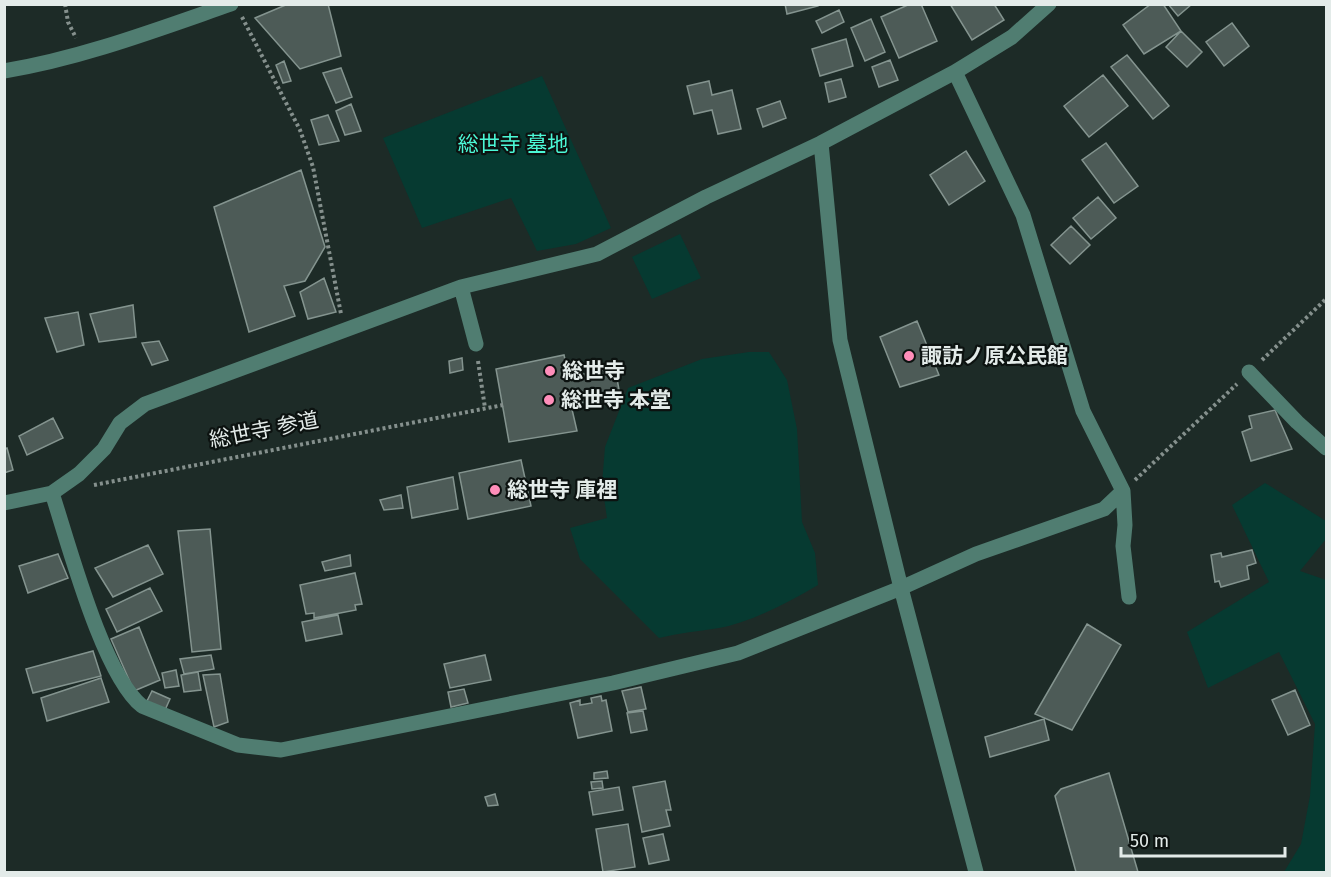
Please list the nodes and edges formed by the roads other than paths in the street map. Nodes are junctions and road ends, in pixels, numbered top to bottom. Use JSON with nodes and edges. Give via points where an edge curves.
{"nodes":[{"id":1,"x":1049,"y":4,"type":"edge"},
{"id":2,"x":236,"y":10,"type":"edge"},
{"id":3,"x":4,"y":71,"type":"edge"},
{"id":4,"x":954,"y":72,"type":"junction"},
{"id":5,"x":822,"y":143,"type":"junction"},
{"id":6,"x":461,"y":287,"type":"junction"},
{"id":7,"x":476,"y":344,"type":"road end"},
{"id":8,"x":1249,"y":372,"type":"road end"},
{"id":9,"x":1326,"y":448,"type":"edge"},
{"id":10,"x":1123,"y":492,"type":"junction"},
{"id":11,"x":52,"y":493,"type":"junction"},
{"id":12,"x":4,"y":503,"type":"edge"},
{"id":13,"x":901,"y":588,"type":"junction"},
{"id":14,"x":1129,"y":597,"type":"dead end"},
{"id":15,"x":976,"y":873,"type":"edge"}],
"edges":[{"from":1,"to":4,"type":"street","via":[[1012,37]]},
{"from":2,"to":3,"type":"street","via":[[51,63]]},
{"from":4,"to":5,"type":"street"},
{"from":4,"to":10,"type":"street","via":[[1023,215],[1083,411]]},
{"from":5,"to":6,"type":"street","via":[[597,254]]},
{"from":5,"to":13,"type":"street","via":[[840,339]]},
{"from":6,"to":7,"type":"street"},
{"from":6,"to":11,"type":"street","via":[[145,404],[120,423],[105,449],[80,474]]},
{"from":8,"to":9,"type":"street"},
{"from":10,"to":13,"type":"street","via":[[1104,509],[976,554]]},
{"from":10,"to":14,"type":"street","via":[[1123,546]]},
{"from":11,"to":12,"type":"street"},
{"from":11,"to":13,"type":"street","via":[[108,656],[130,697],[142,706],[229,742],[270,749],[386,730],[665,672],[738,653]]},
{"from":13,"to":15,"type":"street"}]}
